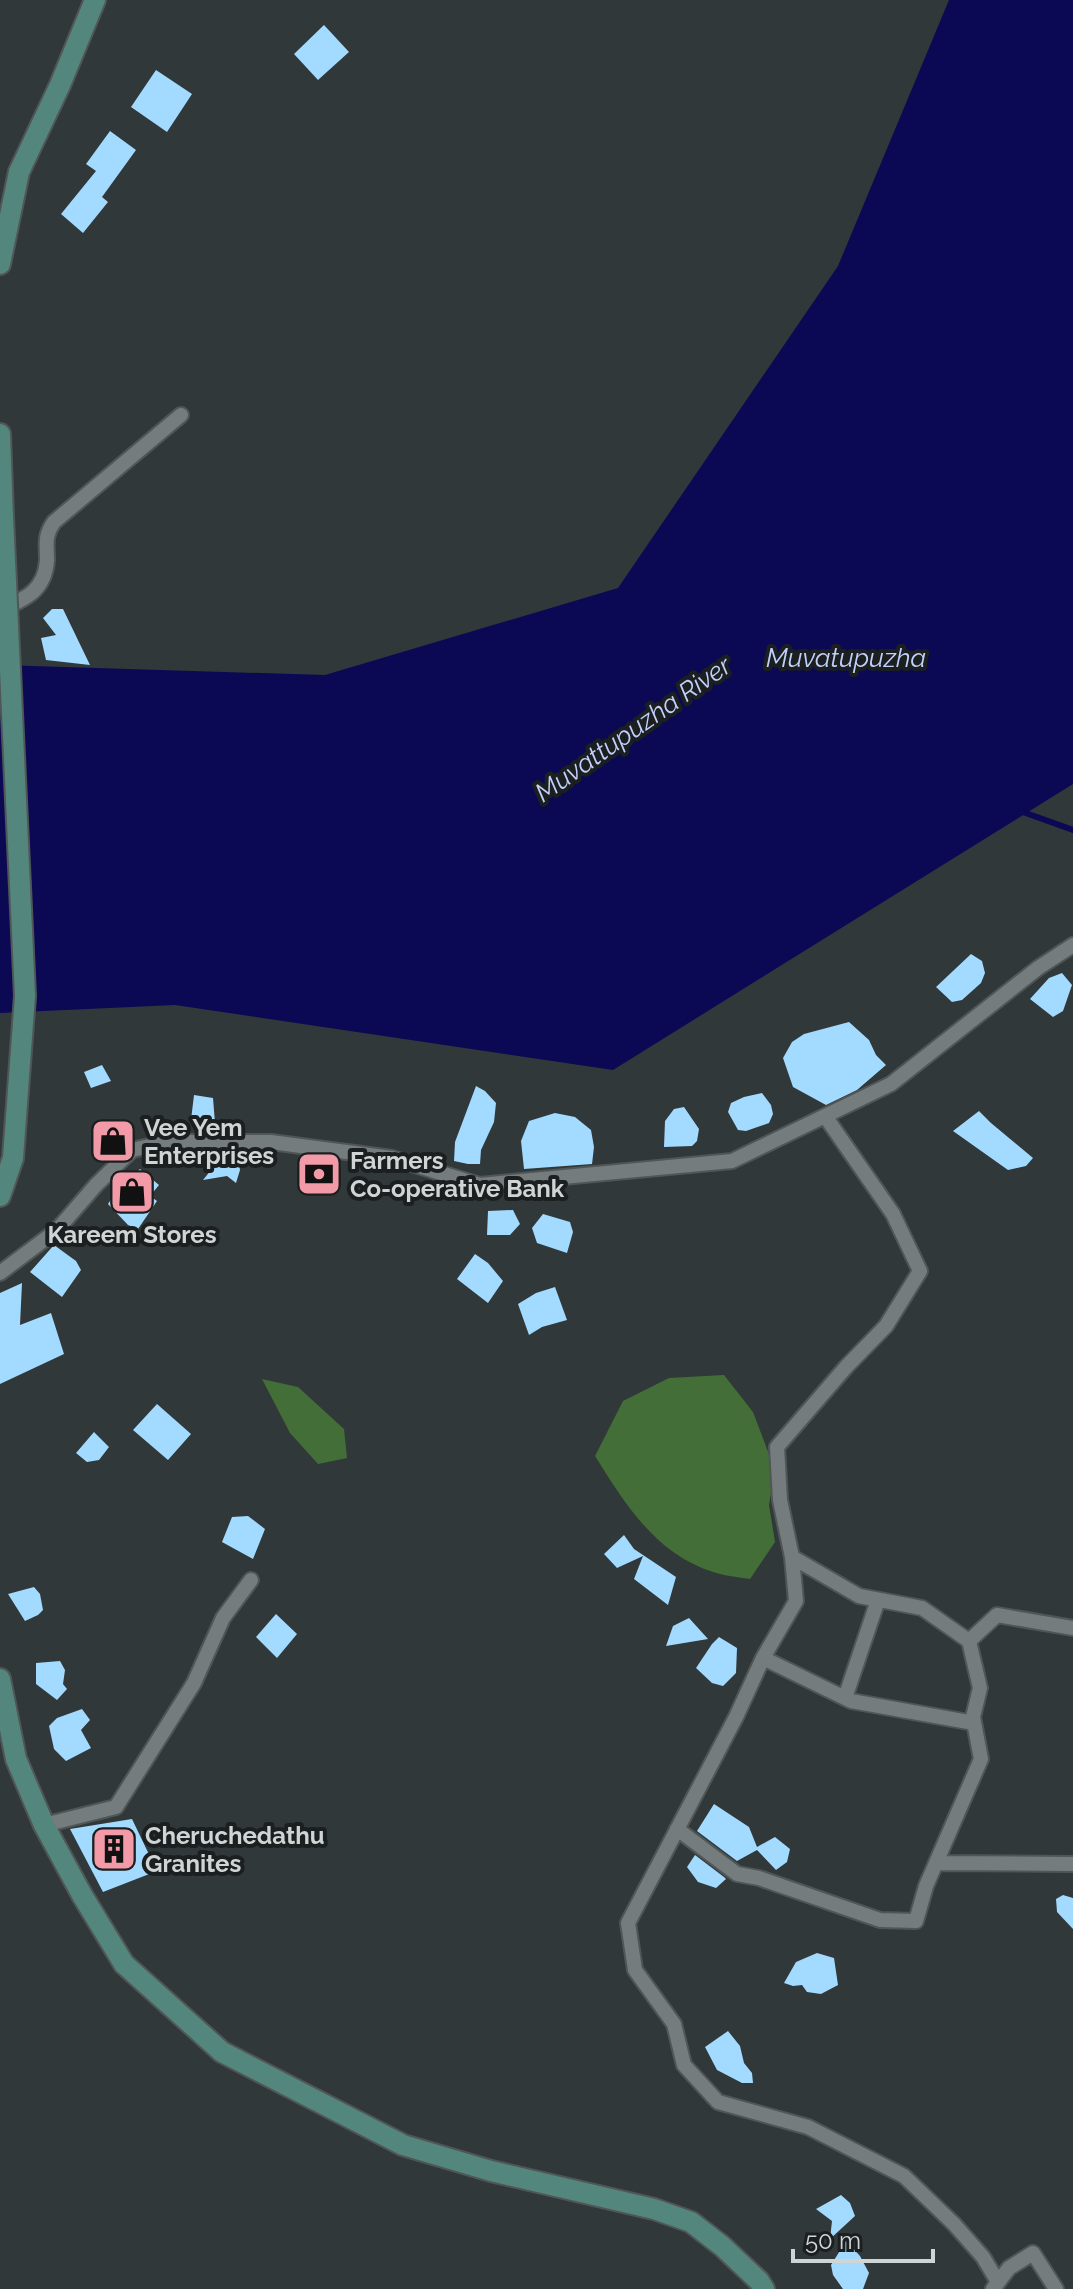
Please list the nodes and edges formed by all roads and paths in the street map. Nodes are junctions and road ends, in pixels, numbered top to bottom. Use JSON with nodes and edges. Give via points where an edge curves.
{"nodes":[{"id":1,"x":95,"y":0,"type":"edge"},
{"id":2,"x":6,"y":197,"type":"edge"},
{"id":3,"x":0,"y":264,"type":"edge"},
{"id":4,"x":181,"y":415,"type":"dead end"},
{"id":5,"x":0,"y":434,"type":"edge"},
{"id":6,"x":0,"y":610,"type":"edge"},
{"id":7,"x":1073,"y":945,"type":"edge"},
{"id":8,"x":825,"y":1116,"type":"junction"},
{"id":9,"x":0,"y":1196,"type":"edge"},
{"id":10,"x":0,"y":1273,"type":"edge"},
{"id":11,"x":792,"y":1557,"type":"junction"},
{"id":12,"x":251,"y":1580,"type":"dead end"},
{"id":13,"x":878,"y":1600,"type":"junction"},
{"id":14,"x":1073,"y":1628,"type":"edge"},
{"id":15,"x":969,"y":1641,"type":"junction"},
{"id":16,"x":763,"y":1658,"type":"junction"},
{"id":17,"x":0,"y":1679,"type":"edge"},
{"id":18,"x":845,"y":1698,"type":"junction"},
{"id":19,"x":974,"y":1723,"type":"junction"},
{"id":20,"x":44,"y":1825,"type":"junction"},
{"id":21,"x":677,"y":1829,"type":"junction"},
{"id":22,"x":937,"y":1863,"type":"junction"},
{"id":23,"x":1073,"y":1864,"type":"edge"},
{"id":24,"x":995,"y":2285,"type":"edge"},
{"id":25,"x":764,"y":2289,"type":"edge"},
{"id":26,"x":1056,"y":2289,"type":"edge"}],
"edges":[{"from":1,"to":2,"type":"main road"},
{"from":2,"to":3,"type":"main road"},
{"from":4,"to":6,"type":"street","via":[[54,522],[45,537],[42,579],[30,597]]},
{"from":5,"to":9,"type":"main road","bridge":true,"via":[[25,996],[13,1158]]},
{"from":7,"to":8,"type":"street","via":[[891,1084]]},
{"from":8,"to":10,"type":"street","via":[[732,1161],[480,1185],[392,1158],[271,1142],[167,1142],[132,1150],[57,1230]]},
{"from":8,"to":11,"type":"street","via":[[893,1214],[920,1271],[886,1326],[777,1447],[780,1500]]},
{"from":11,"to":13,"type":"street","via":[[859,1596]]},
{"from":11,"to":16,"type":"street","via":[[796,1601]]},
{"from":12,"to":20,"type":"street","via":[[223,1618],[194,1683],[116,1807]]},
{"from":13,"to":15,"type":"street","via":[[922,1608]]},
{"from":13,"to":18,"type":"street"},
{"from":14,"to":15,"type":"street","via":[[997,1615]]},
{"from":15,"to":19,"type":"street","via":[[980,1688]]},
{"from":16,"to":18,"type":"street"},
{"from":16,"to":21,"type":"street"},
{"from":17,"to":20,"type":"main road","via":[[16,1759]]},
{"from":18,"to":19,"type":"street"},
{"from":19,"to":22,"type":"street","via":[[981,1759]]},
{"from":20,"to":25,"type":"main road","via":[[124,1964],[222,2052],[403,2145],[691,2222]]},
{"from":21,"to":22,"type":"street","via":[[737,1874],[880,1920],[916,1921]]},
{"from":21,"to":24,"type":"street","via":[[628,1923],[635,1970],[674,2024],[684,2065],[718,2102],[808,2127],[904,2176],[983,2257]]},
{"from":22,"to":23,"type":"street"},
{"from":24,"to":26,"type":"street","via":[[1033,2253]]}]}
